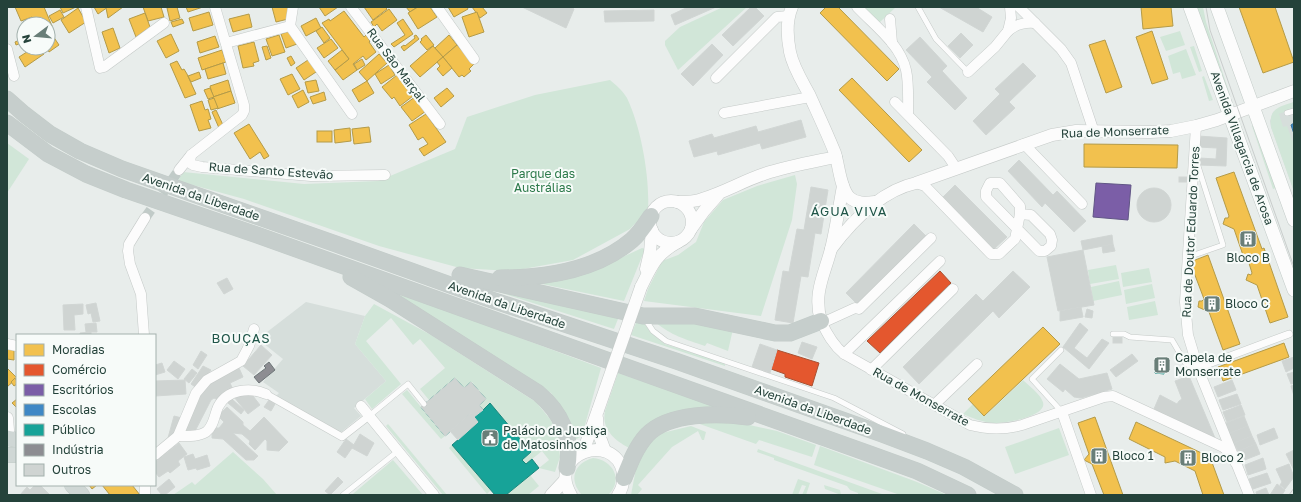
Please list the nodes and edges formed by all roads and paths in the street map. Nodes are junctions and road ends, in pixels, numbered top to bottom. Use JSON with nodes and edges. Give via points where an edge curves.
{"nodes":[{"id":1,"x":86,"y":7,"type":"edge"},
{"id":2,"x":215,"y":7,"type":"edge"},
{"id":3,"x":293,"y":7,"type":"edge"},
{"id":4,"x":351,"y":7,"type":"edge"},
{"id":5,"x":437,"y":7,"type":"edge"},
{"id":6,"x":857,"y":7,"type":"edge"},
{"id":7,"x":918,"y":7,"type":"edge"},
{"id":8,"x":1010,"y":7,"type":"edge"},
{"id":9,"x":1019,"y":7,"type":"edge"},
{"id":10,"x":1190,"y":7,"type":"edge"},
{"id":11,"x":1217,"y":7,"type":"edge"},
{"id":12,"x":790,"y":12,"type":"edge"},
{"id":13,"x":890,"y":19,"type":"dead end"},
{"id":14,"x":164,"y":23,"type":"dead end"},
{"id":15,"x":1035,"y":23,"type":"junction"},
{"id":16,"x":290,"y":26,"type":"junction"},
{"id":17,"x":1008,"y":31,"type":"junction"},
{"id":18,"x":226,"y":43,"type":"junction"},
{"id":19,"x":892,"y":43,"type":"junction"},
{"id":20,"x":7,"y":50,"type":"edge"},
{"id":21,"x":474,"y":59,"type":"dead end"},
{"id":22,"x":968,"y":72,"type":"joint"},
{"id":23,"x":14,"y":76,"type":"dead end"},
{"id":24,"x":716,"y":78,"type":"dead end"},
{"id":25,"x":1294,"y":90,"type":"edge"},
{"id":26,"x":810,"y":97,"type":"junction"},
{"id":27,"x":7,"y":99,"type":"edge"},
{"id":28,"x":896,"y":102,"type":"dead end"},
{"id":29,"x":1249,"y":108,"type":"junction"},
{"id":30,"x":1294,"y":111,"type":"edge"},
{"id":31,"x":724,"y":113,"type":"dead end"},
{"id":32,"x":1287,"y":113,"type":"dead end"},
{"id":33,"x":352,"y":114,"type":"dead end"},
{"id":34,"x":908,"y":114,"type":"junction"},
{"id":35,"x":1231,"y":115,"type":"junction"},
{"id":36,"x":7,"y":123,"type":"edge"},
{"id":37,"x":440,"y":124,"type":"dead end"},
{"id":38,"x":1196,"y":126,"type":"junction"},
{"id":39,"x":1094,"y":132,"type":"junction"},
{"id":40,"x":1024,"y":144,"type":"junction"},
{"id":41,"x":191,"y":155,"type":"junction"},
{"id":42,"x":1195,"y":156,"type":"junction"},
{"id":43,"x":836,"y":157,"type":"junction"},
{"id":44,"x":956,"y":168,"type":"junction"},
{"id":45,"x":178,"y":170,"type":"tunnel mouth"},
{"id":46,"x":385,"y":175,"type":"dead end"},
{"id":47,"x":916,"y":183,"type":"junction"},
{"id":48,"x":843,"y":186,"type":"junction"},
{"id":49,"x":722,"y":191,"type":"junction"},
{"id":50,"x":677,"y":202,"type":"junction"},
{"id":51,"x":875,"y":202,"type":"junction"},
{"id":52,"x":1082,"y":204,"type":"dead end"},
{"id":53,"x":1020,"y":214,"type":"junction"},
{"id":54,"x":145,"y":218,"type":"tunnel mouth"},
{"id":55,"x":1294,"y":220,"type":"edge"},
{"id":56,"x":652,"y":223,"type":"junction"},
{"id":57,"x":1018,"y":229,"type":"junction"},
{"id":58,"x":690,"y":230,"type":"junction"},
{"id":59,"x":257,"y":235,"type":"junction"},
{"id":60,"x":931,"y":238,"type":"dead end"},
{"id":61,"x":679,"y":241,"type":"junction"},
{"id":62,"x":336,"y":244,"type":"junction"},
{"id":63,"x":831,"y":249,"type":"junction"},
{"id":64,"x":1188,"y":257,"type":"junction"},
{"id":65,"x":940,"y":261,"type":"dead end"},
{"id":66,"x":460,"y":276,"type":"junction"},
{"id":67,"x":641,"y":287,"type":"junction"},
{"id":68,"x":953,"y":289,"type":"dead end"},
{"id":69,"x":1294,"y":290,"type":"edge"},
{"id":70,"x":642,"y":316,"type":"junction"},
{"id":71,"x":822,"y":322,"type":"junction"},
{"id":72,"x":254,"y":329,"type":"dead end"},
{"id":73,"x":144,"y":334,"type":"edge"},
{"id":74,"x":1113,"y":334,"type":"dead end"},
{"id":75,"x":1289,"y":334,"type":"dead end"},
{"id":76,"x":1062,"y":350,"type":"dead end"},
{"id":77,"x":844,"y":354,"type":"junction"},
{"id":78,"x":977,"y":364,"type":"dead end"},
{"id":79,"x":1198,"y":368,"type":"junction"},
{"id":80,"x":871,"y":370,"type":"junction"},
{"id":81,"x":266,"y":394,"type":"joint"},
{"id":82,"x":424,"y":404,"type":"dead end"},
{"id":83,"x":934,"y":405,"type":"junction"},
{"id":84,"x":361,"y":406,"type":"dead end"},
{"id":85,"x":598,"y":410,"type":"junction"},
{"id":86,"x":1062,"y":412,"type":"junction"},
{"id":87,"x":7,"y":415,"type":"edge"},
{"id":88,"x":369,"y":416,"type":"junction"},
{"id":89,"x":7,"y":418,"type":"edge"},
{"id":90,"x":16,"y":425,"type":"edge"},
{"id":91,"x":802,"y":430,"type":"junction"},
{"id":92,"x":178,"y":436,"type":"junction"},
{"id":93,"x":7,"y":438,"type":"edge"},
{"id":94,"x":398,"y":451,"type":"junction"},
{"id":95,"x":605,"y":451,"type":"junction"},
{"id":96,"x":583,"y":452,"type":"junction"},
{"id":97,"x":156,"y":453,"type":"edge"},
{"id":98,"x":1235,"y":462,"type":"junction"},
{"id":99,"x":964,"y":467,"type":"junction"},
{"id":100,"x":566,"y":474,"type":"junction"},
{"id":101,"x":73,"y":486,"type":"edge"},
{"id":102,"x":620,"y":490,"type":"edge"},
{"id":103,"x":82,"y":495,"type":"edge"},
{"id":104,"x":343,"y":495,"type":"edge"},
{"id":105,"x":434,"y":495,"type":"edge"},
{"id":106,"x":551,"y":495,"type":"edge"},
{"id":107,"x":571,"y":495,"type":"edge"},
{"id":108,"x":968,"y":495,"type":"edge"},
{"id":109,"x":1015,"y":495,"type":"edge"},
{"id":110,"x":1091,"y":495,"type":"edge"},
{"id":111,"x":1249,"y":495,"type":"edge"}],
"edges":[{"from":1,"to":14,"type":"street","via":[[100,68]]},
{"from":2,"to":18,"type":"street"},
{"from":3,"to":16,"type":"street"},
{"from":4,"to":37,"type":"street","name":"Rua São Marçal"},
{"from":5,"to":21,"type":"street"},
{"from":6,"to":19,"type":"street"},
{"from":7,"to":22,"type":"lane","via":[[936,39]]},
{"from":8,"to":17,"type":"street"},
{"from":9,"to":15,"type":"street"},
{"from":10,"to":35,"type":"main road","name":"Avenida Villagarcia de Arosa"},
{"from":11,"to":29,"type":"main road","name":"Avenida Villagarcia de Arosa"},
{"from":12,"to":24,"type":"street","via":[[776,17]]},
{"from":12,"to":26,"type":"street","name":"Rua de Monserrate","via":[[790,52]]},
{"from":13,"to":19,"type":"street"},
{"from":15,"to":17,"type":"street","via":[[1020,24]]},
{"from":15,"to":39,"type":"street","via":[[1071,63]]},
{"from":16,"to":18,"type":"street"},
{"from":16,"to":33,"type":"street"},
{"from":17,"to":22,"type":"street","via":[[996,47]]},
{"from":18,"to":41,"type":"street","via":[[244,111]]},
{"from":19,"to":34,"type":"street","via":[[902,57],[907,72]]},
{"from":20,"to":23,"type":"street"},
{"from":25,"to":29,"type":"street","name":"Rua de Monserrate"},
{"from":26,"to":31,"type":"street"},
{"from":26,"to":43,"type":"street","name":"Rua de Monserrate"},
{"from":27,"to":62,"type":"highway","name":"Avenida da Liberdade","via":[[50,134],[94,157],[152,180]]},
{"from":28,"to":34,"type":"street"},
{"from":29,"to":35,"type":"street","name":"Rua de Monserrate"},
{"from":29,"to":55,"type":"main road","name":"Avenida Villagarcia de Arosa"},
{"from":30,"to":32,"type":"lane"},
{"from":34,"to":44,"type":"street"},
{"from":35,"to":38,"type":"street","name":"Rua de Monserrate"},
{"from":35,"to":69,"type":"main road","name":"Avenida Villagarcia de Arosa"},
{"from":36,"to":59,"type":"highway","name":"Avenida da Liberdade","via":[[48,154],[104,182]]},
{"from":38,"to":39,"type":"street","name":"Rua de Monserrate","via":[[1157,132]]},
{"from":38,"to":42,"type":"street","name":"Rua de Doutor Eduardo Torres"},
{"from":39,"to":40,"type":"street","name":"Rua de Monserrate","via":[[1052,135]]},
{"from":40,"to":44,"type":"street","name":"Rua de Monserrate"},
{"from":40,"to":52,"type":"street"},
{"from":41,"to":45,"type":"street"},
{"from":41,"to":46,"type":"street","name":"Rua de Santo Estevão","via":[[190,162],[202,167],[312,176]]},
{"from":42,"to":64,"type":"street","name":"Rua de Doutor Eduardo Torres"},
{"from":42,"to":64,"type":"lane","via":[[1223,245]]},
{"from":43,"to":48,"type":"street","name":"Rua de Monserrate"},
{"from":43,"to":49,"type":"street","via":[[784,168],[743,181]]},
{"from":44,"to":47,"type":"street","name":"Rua de Monserrate"},
{"from":47,"to":51,"type":"street","name":"Rua de Monserrate","via":[[903,186]]},
{"from":47,"to":57,"type":"street","via":[[925,186],[991,254],[999,254],[1015,239]]},
{"from":48,"to":51,"type":"street","name":"Rua de Monserrate","via":[[854,200],[860,203]]},
{"from":48,"to":63,"type":"street","name":"Rua de Monserrate"},
{"from":49,"to":50,"type":"street","via":[[701,200]]},
{"from":49,"to":58,"type":"street"},
{"from":50,"to":56,"type":"street","via":[[668,201],[657,206]]},
{"from":50,"to":58,"type":"street","via":[[688,210],[691,216]]},
{"from":51,"to":63,"type":"street","name":"Rua de Monserrate","via":[[844,232]]},
{"from":53,"to":57,"type":"street"},
{"from":53,"to":57,"type":"street","via":[[1031,215],[1050,234],[1050,246],[1046,251],[1039,251]]},
{"from":53,"to":57,"type":"street","via":[[1020,206],[1000,183],[990,183],[986,197]]},
{"from":54,"to":73,"type":"street","via":[[129,244],[128,251],[128,258],[141,294]]},
{"from":56,"to":61,"type":"street","via":[[655,235],[660,240]]},
{"from":56,"to":66,"type":"highway","via":[[630,241],[593,263],[557,273],[489,278]]},
{"from":56,"to":67,"type":"street","via":[[650,252]]},
{"from":58,"to":61,"type":"street"},
{"from":59,"to":91,"type":"highway","name":"Avenida da Liberdade"},
{"from":59,"to":100,"type":"highway","via":[[362,283],[538,393],[552,407],[565,431],[569,448]]},
{"from":60,"to":71,"type":"street","via":[[859,309],[854,308]]},
{"from":61,"to":67,"type":"street","via":[[659,255]]},
{"from":62,"to":66,"type":"highway"},
{"from":62,"to":99,"type":"highway","name":"Avenida da Liberdade","via":[[882,434]]},
{"from":63,"to":71,"type":"street","name":"Rua de Monserrate","via":[[817,298]]},
{"from":64,"to":79,"type":"street","name":"Rua de Doutor Eduardo Torres","via":[[1185,302],[1188,335]]},
{"from":65,"to":77,"type":"street"},
{"from":66,"to":70,"type":"highway"},
{"from":67,"to":85,"type":"street","bridge":true},
{"from":68,"to":80,"type":"street"},
{"from":70,"to":71,"type":"highway","via":[[695,316],[775,333],[790,333]]},
{"from":70,"to":99,"type":"lane","via":[[653,331],[666,341],[834,398]]},
{"from":71,"to":77,"type":"street","name":"Rua de Monserrate","via":[[836,347]]},
{"from":72,"to":92,"type":"street","via":[[241,361],[207,380],[196,393]]},
{"from":74,"to":79,"type":"lane","via":[[1172,340],[1186,364]]},
{"from":75,"to":79,"type":"street"},
{"from":76,"to":86,"type":"lane","via":[[1032,379]]},
{"from":77,"to":80,"type":"street","name":"Rua de Monserrate"},
{"from":78,"to":83,"type":"street"},
{"from":79,"to":98,"type":"street","name":"Rua de Doutor Eduardo Torres"},
{"from":80,"to":83,"type":"street","name":"Rua de Monserrate"},
{"from":81,"to":88,"type":"street","via":[[342,437]]},
{"from":81,"to":92,"type":"street","via":[[258,391],[236,391],[222,401],[211,426],[206,431],[192,436]]},
{"from":82,"to":88,"type":"lane","via":[[408,384]]},
{"from":83,"to":86,"type":"street","name":"Rua de Monserrate","via":[[970,425],[997,430],[1009,429]]},
{"from":84,"to":88,"type":"street"},
{"from":85,"to":95,"type":"street","via":[[596,421]]},
{"from":85,"to":96,"type":"street"},
{"from":86,"to":98,"type":"street","name":"Rua de Monserrate","via":[[1113,396],[1223,447]]},
{"from":86,"to":110,"type":"street"},
{"from":87,"to":90,"type":"street"},
{"from":88,"to":94,"type":"street"},
{"from":89,"to":93,"type":"street"},
{"from":91,"to":102,"type":"highway","via":[[736,416],[706,415],[675,420],[657,427],[647,435],[633,457]]},
{"from":91,"to":108,"type":"highway","name":"Avenida da Liberdade","via":[[917,471]]},
{"from":92,"to":97,"type":"street"},
{"from":94,"to":104,"type":"lane"},
{"from":94,"to":105,"type":"street"},
{"from":95,"to":96,"type":"street"},
{"from":95,"to":102,"type":"street","via":[[618,462],[622,470]]},
{"from":96,"to":100,"type":"street","via":[[571,462]]},
{"from":98,"to":111,"type":"street","name":"Rua de Doutor Eduardo Torres"},
{"from":99,"to":109,"type":"highway","name":"Avenida da Liberdade"},
{"from":100,"to":106,"type":"street"},
{"from":100,"to":107,"type":"street","via":[[567,487]]},
{"from":101,"to":103,"type":"main road"}]}
